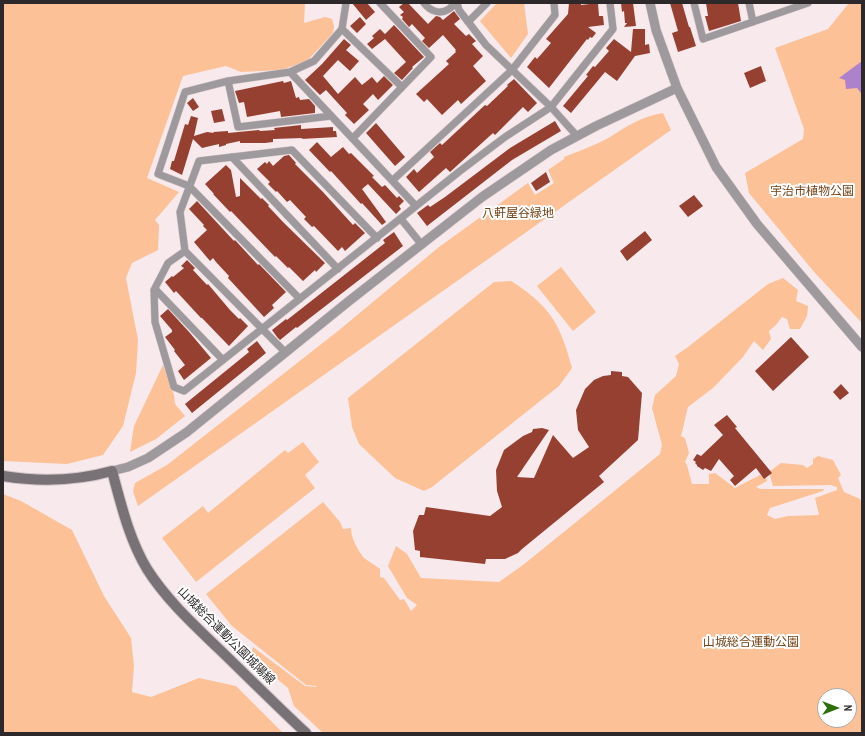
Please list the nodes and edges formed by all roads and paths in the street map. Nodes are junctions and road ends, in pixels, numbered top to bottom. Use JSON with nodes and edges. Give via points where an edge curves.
{"nodes":[{"id":1,"x":346,"y":3,"type":"edge"},
{"id":2,"x":380,"y":3,"type":"edge"},
{"id":3,"x":424,"y":3,"type":"edge"},
{"id":4,"x":487,"y":3,"type":"edge"},
{"id":5,"x":554,"y":3,"type":"edge"},
{"id":6,"x":610,"y":3,"type":"edge"},
{"id":7,"x":650,"y":3,"type":"edge"},
{"id":8,"x":694,"y":3,"type":"edge"},
{"id":9,"x":749,"y":3,"type":"edge"},
{"id":10,"x":805,"y":3,"type":"edge"},
{"id":11,"x":457,"y":4,"type":"edge"},
{"id":12,"x":468,"y":22,"type":"junction"},
{"id":13,"x":753,"y":22,"type":"junction"},
{"id":14,"x":342,"y":29,"type":"junction"},
{"id":15,"x":512,"y":70,"type":"junction"},
{"id":16,"x":290,"y":72,"type":"junction"},
{"id":17,"x":228,"y":81,"type":"junction"},
{"id":18,"x":402,"y":87,"type":"junction"},
{"id":19,"x":677,"y":88,"type":"junction"},
{"id":20,"x":551,"y":107,"type":"junction"},
{"id":21,"x":332,"y":116,"type":"junction"},
{"id":22,"x":577,"y":136,"type":"junction"},
{"id":23,"x":353,"y":138,"type":"junction"},
{"id":24,"x":232,"y":157,"type":"junction"},
{"id":25,"x":393,"y":180,"type":"junction"},
{"id":26,"x":189,"y":186,"type":"junction"},
{"id":27,"x":416,"y":206,"type":"junction"},
{"id":28,"x":401,"y":219,"type":"junction"},
{"id":29,"x":377,"y":238,"type":"junction"},
{"id":30,"x":422,"y":245,"type":"junction"},
{"id":31,"x":185,"y":251,"type":"junction"},
{"id":32,"x":338,"y":269,"type":"junction"},
{"id":33,"x":155,"y":289,"type":"junction"},
{"id":34,"x":300,"y":299,"type":"junction"},
{"id":35,"x":262,"y":329,"type":"junction"},
{"id":36,"x":862,"y":346,"type":"edge"},
{"id":37,"x":286,"y":353,"type":"junction"},
{"id":38,"x":223,"y":360,"type":"junction"},
{"id":39,"x":112,"y":472,"type":"junction"},
{"id":40,"x":3,"y":476,"type":"edge"},
{"id":41,"x":306,"y":733,"type":"edge"}],
"edges":[{"from":1,"to":14,"type":"street"},
{"from":2,"to":18,"type":"street","via":[[432,57]]},
{"from":3,"to":11,"type":"street","via":[[428,8],[439,12]]},
{"from":4,"to":12,"type":"street"},
{"from":5,"to":15,"type":"street","via":[[555,15]]},
{"from":6,"to":20,"type":"street","via":[[613,29]]},
{"from":7,"to":19,"type":"street","via":[[656,30]]},
{"from":8,"to":13,"type":"street","via":[[703,39]]},
{"from":9,"to":13,"type":"street"},
{"from":10,"to":13,"type":"street"},
{"from":11,"to":12,"type":"street"},
{"from":12,"to":15,"type":"street","via":[[486,45]]},
{"from":14,"to":16,"type":"street","via":[[314,61]]},
{"from":14,"to":18,"type":"street"},
{"from":15,"to":20,"type":"street"},
{"from":15,"to":25,"type":"street"},
{"from":16,"to":17,"type":"street"},
{"from":16,"to":21,"type":"street"},
{"from":17,"to":21,"type":"street","via":[[238,127]]},
{"from":17,"to":26,"type":"street","via":[[185,92],[158,174]]},
{"from":18,"to":23,"type":"street"},
{"from":19,"to":22,"type":"street"},
{"from":19,"to":36,"type":"street","via":[[728,186],[757,224]]},
{"from":20,"to":22,"type":"street"},
{"from":20,"to":27,"type":"street","via":[[505,138]]},
{"from":21,"to":23,"type":"street"},
{"from":22,"to":30,"type":"street","via":[[551,150],[482,197]]},
{"from":23,"to":25,"type":"street"},
{"from":24,"to":26,"type":"street","via":[[199,161]]},
{"from":24,"to":29,"type":"street","via":[[292,150]]},
{"from":24,"to":32,"type":"street"},
{"from":25,"to":27,"type":"street"},
{"from":26,"to":31,"type":"street","via":[[180,212]]},
{"from":26,"to":34,"type":"street"},
{"from":27,"to":28,"type":"street"},
{"from":28,"to":29,"type":"street"},
{"from":28,"to":30,"type":"street"},
{"from":29,"to":32,"type":"street"},
{"from":30,"to":37,"type":"street"},
{"from":31,"to":33,"type":"street","via":[[168,263]]},
{"from":31,"to":35,"type":"street"},
{"from":32,"to":34,"type":"street"},
{"from":33,"to":38,"type":"street"},
{"from":33,"to":38,"type":"street","via":[[155,322],[174,387],[184,391]]},
{"from":34,"to":35,"type":"street"},
{"from":35,"to":37,"type":"street"},
{"from":35,"to":38,"type":"street"},
{"from":37,"to":39,"type":"street","via":[[187,432],[148,458]]},
{"from":39,"to":40,"type":"main road","via":[[60,480]]},
{"from":39,"to":41,"type":"main road","name":"山城総合運動公園城陽線","via":[[132,540],[146,568],[163,591],[183,614]]}]}
